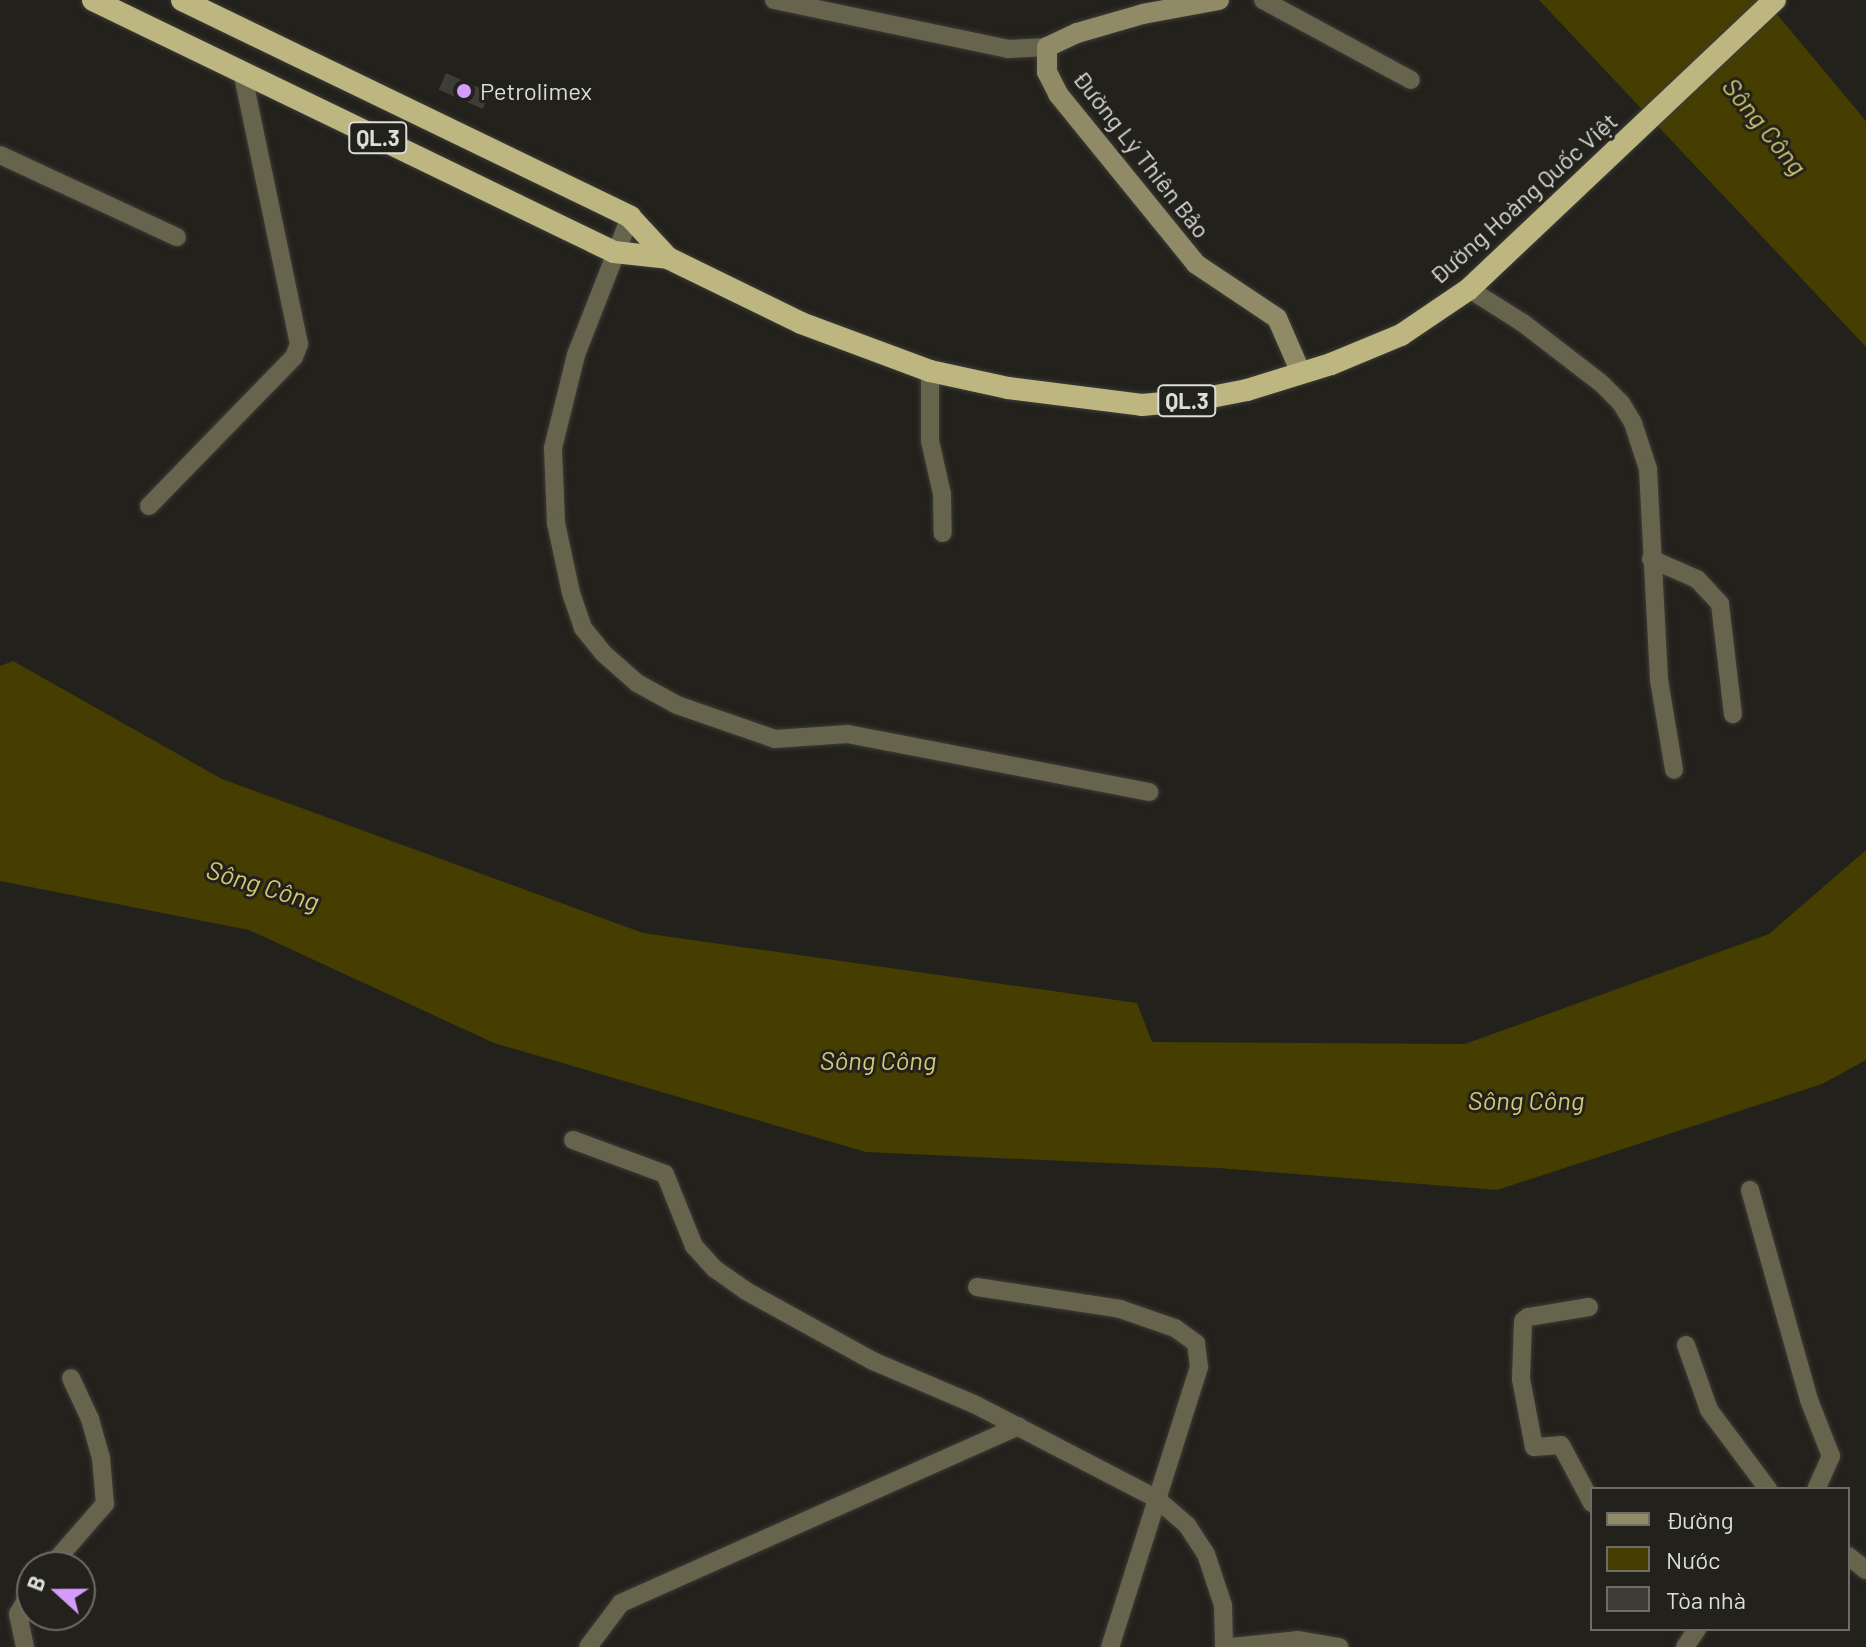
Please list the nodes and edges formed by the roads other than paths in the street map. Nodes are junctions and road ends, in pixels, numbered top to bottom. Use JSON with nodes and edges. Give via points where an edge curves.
{"nodes":[{"id":1,"x":93,"y":0,"type":"edge"},
{"id":2,"x":182,"y":0,"type":"edge"},
{"id":3,"x":774,"y":0,"type":"edge"},
{"id":4,"x":1219,"y":0,"type":"edge"},
{"id":5,"x":1263,"y":0,"type":"edge"},
{"id":6,"x":1775,"y":0,"type":"edge"},
{"id":7,"x":1047,"y":47,"type":"junction"},
{"id":8,"x":242,"y":72,"type":"junction"},
{"id":9,"x":1411,"y":80,"type":"dead end"},
{"id":10,"x":0,"y":155,"type":"edge"},
{"id":11,"x":630,"y":217,"type":"junction"},
{"id":12,"x":177,"y":237,"type":"dead end"},
{"id":13,"x":614,"y":252,"type":"junction"},
{"id":14,"x":668,"y":258,"type":"junction"},
{"id":15,"x":1469,"y":289,"type":"junction"},
{"id":16,"x":930,"y":371,"type":"junction"},
{"id":17,"x":1301,"y":373,"type":"junction"},
{"id":18,"x":149,"y":506,"type":"dead end"},
{"id":19,"x":943,"y":533,"type":"dead end"},
{"id":20,"x":1651,"y":559,"type":"junction"},
{"id":21,"x":1733,"y":714,"type":"dead end"},
{"id":22,"x":1674,"y":770,"type":"dead end"},
{"id":23,"x":1149,"y":792,"type":"dead end"},
{"id":24,"x":573,"y":1140,"type":"dead end"},
{"id":25,"x":1750,"y":1190,"type":"dead end"},
{"id":26,"x":977,"y":1287,"type":"dead end"},
{"id":27,"x":1589,"y":1307,"type":"dead end"},
{"id":28,"x":1686,"y":1345,"type":"dead end"},
{"id":29,"x":71,"y":1378,"type":"dead end"},
{"id":30,"x":1018,"y":1426,"type":"junction"},
{"id":31,"x":1767,"y":1487,"type":"edge"},
{"id":32,"x":1817,"y":1487,"type":"edge"},
{"id":33,"x":1157,"y":1499,"type":"junction"},
{"id":34,"x":1590,"y":1499,"type":"edge"},
{"id":35,"x":64,"y":1551,"type":"edge"},
{"id":36,"x":1850,"y":1558,"type":"edge"},
{"id":37,"x":1866,"y":1570,"type":"edge"},
{"id":38,"x":588,"y":1647,"type":"edge"},
{"id":39,"x":1110,"y":1647,"type":"edge"},
{"id":40,"x":1224,"y":1647,"type":"edge"},
{"id":41,"x":1232,"y":1647,"type":"edge"},
{"id":42,"x":1339,"y":1647,"type":"edge"}],
"edges":[{"from":1,"to":8,"type":"highway","name":"Đường Hoàng Quốc Việt","number":"QL.3"},
{"from":2,"to":11,"type":"highway","name":"Đường Hoàng Quốc Việt","number":"QL.3"},
{"from":3,"to":7,"type":"street","via":[[1008,49]]},
{"from":4,"to":7,"type":"main road","name":"Đường Lý Thiên Bảo","via":[[1130,18]]},
{"from":5,"to":9,"type":"street"},
{"from":6,"to":15,"type":"highway","name":"Đường Hoàng Quốc Việt","number":"QL.3"},
{"from":7,"to":17,"type":"main road","name":"Đường Lý Thiên Bảo","via":[[1047,72],[1058,94],[1196,264],[1277,318]]},
{"from":8,"to":13,"type":"highway","name":"Đường Hoàng Quốc Việt","number":"QL.3"},
{"from":8,"to":18,"type":"street","via":[[299,344],[294,357]]},
{"from":10,"to":12,"type":"street"},
{"from":11,"to":13,"type":"street"},
{"from":11,"to":14,"type":"highway","name":"Đường Hoàng Quốc Việt","number":"QL.3"},
{"from":13,"to":14,"type":"highway","name":"Đường Hoàng Quốc Việt","number":"QL.3"},
{"from":13,"to":23,"type":"street","via":[[576,355],[553,448],[556,523],[571,593],[583,628],[603,653],[637,683],[677,705],[775,739],[848,734]]},
{"from":14,"to":16,"type":"highway","name":"Đường Hoàng Quốc Việt","number":"QL.3","via":[[801,323]]},
{"from":15,"to":17,"type":"highway","name":"Đường Hoàng Quốc Việt","number":"QL.3","via":[[1401,335]]},
{"from":15,"to":20,"type":"street","via":[[1560,351],[1621,403],[1648,469]]},
{"from":16,"to":17,"type":"highway","name":"Đường Hoàng Quốc Việt","number":"QL.3","via":[[1008,388],[1142,405],[1196,400]]},
{"from":16,"to":19,"type":"street","via":[[930,441],[942,494]]},
{"from":20,"to":21,"type":"street","via":[[1697,579],[1720,604]]},
{"from":20,"to":22,"type":"street","via":[[1659,680]]},
{"from":24,"to":30,"type":"street","via":[[665,1174],[694,1246],[746,1291],[873,1361]]},
{"from":25,"to":32,"type":"street","via":[[1809,1400],[1831,1456]]},
{"from":26,"to":33,"type":"street","via":[[1120,1309],[1175,1328],[1196,1343],[1199,1367]]},
{"from":27,"to":34,"type":"street","via":[[1523,1321],[1521,1379],[1534,1447],[1561,1445]]},
{"from":28,"to":31,"type":"street","via":[[1709,1410]]},
{"from":29,"to":35,"type":"street","via":[[101,1458],[105,1504]]},
{"from":30,"to":33,"type":"street"},
{"from":30,"to":38,"type":"street","via":[[621,1603]]},
{"from":33,"to":39,"type":"street"},
{"from":33,"to":40,"type":"street","via":[[1187,1525],[1206,1554],[1223,1605]]},
{"from":36,"to":37,"type":"street"},
{"from":41,"to":42,"type":"street","via":[[1297,1640]]}]}
